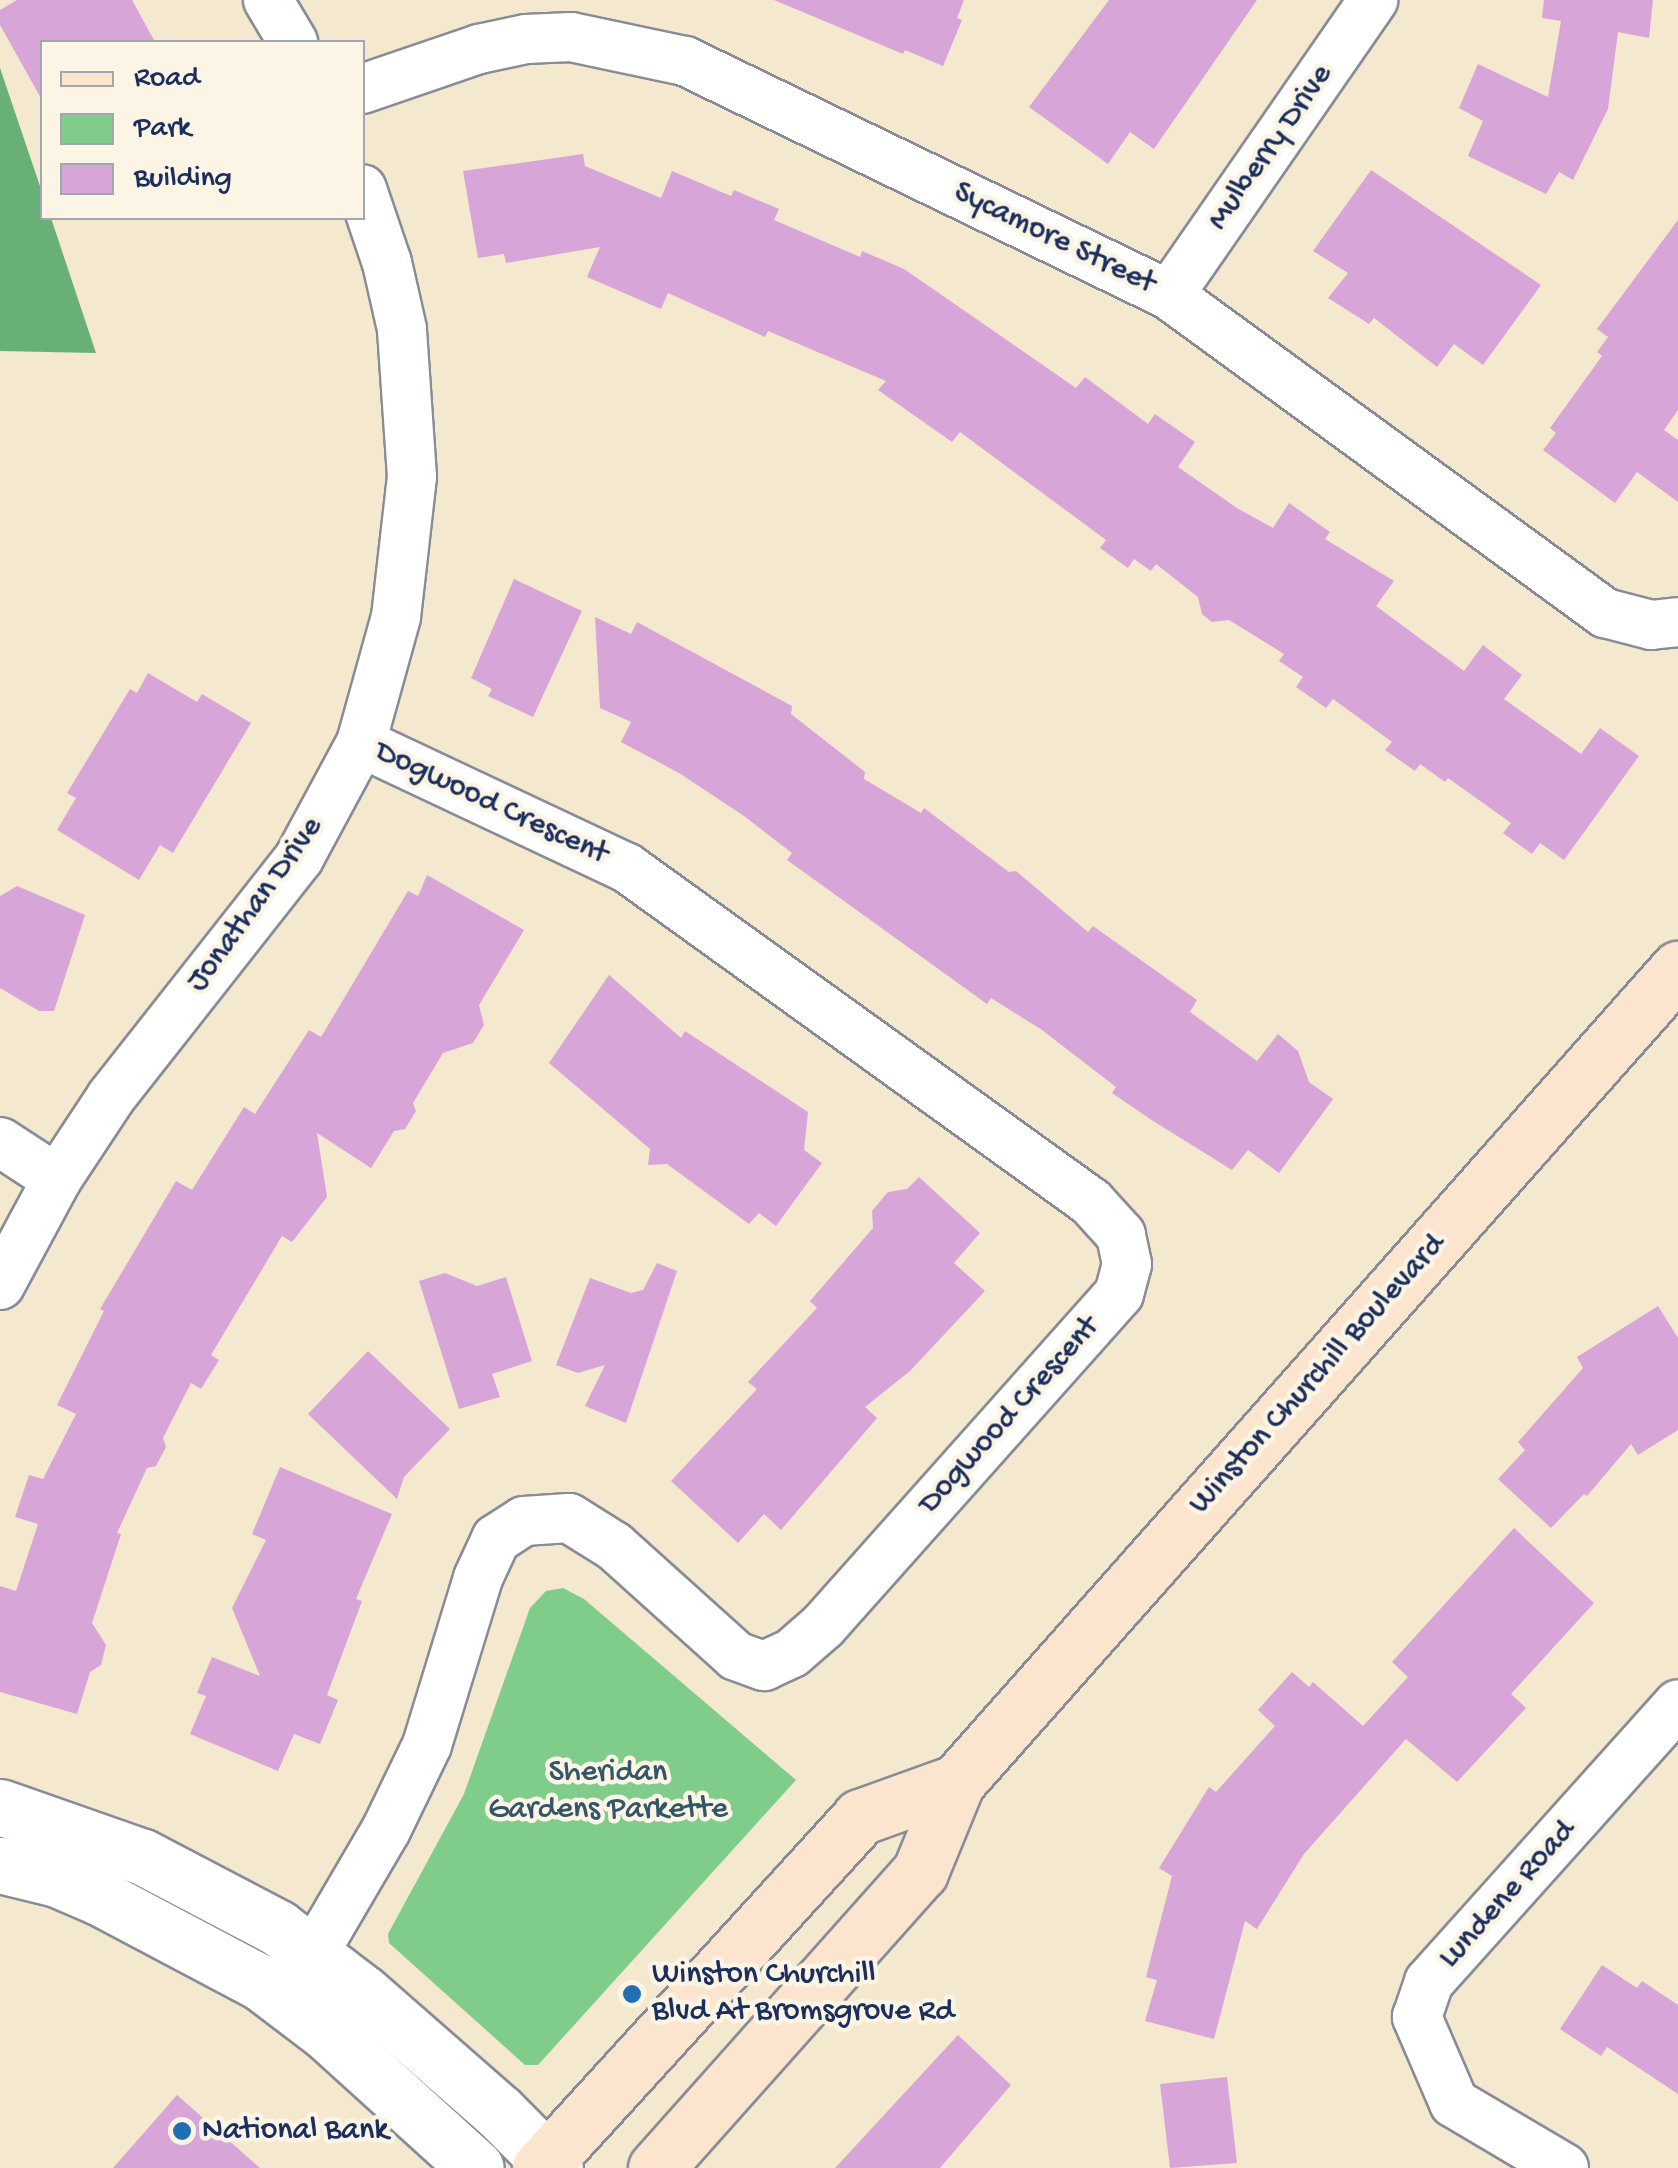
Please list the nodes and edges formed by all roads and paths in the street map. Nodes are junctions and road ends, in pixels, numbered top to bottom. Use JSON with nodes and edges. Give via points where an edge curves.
{"nodes":[{"id":1,"x":268,"y":0,"type":"edge"},
{"id":2,"x":1373,"y":0,"type":"edge"},
{"id":3,"x":292,"y":40,"type":"edge"},
{"id":4,"x":365,"y":88,"type":"edge"},
{"id":5,"x":365,"y":199,"type":"edge"},
{"id":6,"x":1169,"y":295,"type":"junction"},
{"id":7,"x":1678,"y":622,"type":"edge"},
{"id":8,"x":361,"y":743,"type":"junction"},
{"id":9,"x":1678,"y":969,"type":"edge"},
{"id":10,"x":0,"y":1142,"type":"edge"},
{"id":11,"x":57,"y":1179,"type":"junction"},
{"id":12,"x":0,"y":1285,"type":"edge"},
{"id":13,"x":1678,"y":1704,"type":"edge"},
{"id":14,"x":957,"y":1782,"type":"junction"},
{"id":15,"x":0,"y":1807,"type":"edge"},
{"id":16,"x":0,"y":1865,"type":"edge"},
{"id":17,"x":314,"y":1953,"type":"junction"},
{"id":18,"x":547,"y":2165,"type":"edge"},
{"id":19,"x":476,"y":2168,"type":"edge"},
{"id":20,"x":656,"y":2168,"type":"edge"},
{"id":21,"x":1564,"y":2168,"type":"edge"}],
"edges":[{"from":1,"to":3,"type":"street"},
{"from":2,"to":6,"type":"street","name":"Mulberry Drive"},
{"from":4,"to":6,"type":"street","name":"Sycamore Street","via":[[526,39],[571,37],[666,56]]},
{"from":5,"to":8,"type":"street","name":"Jonathan Drive","via":[[402,330],[412,477],[396,617]]},
{"from":6,"to":7,"type":"street","name":"Sycamore Street","via":[[1605,613],[1651,626]]},
{"from":8,"to":11,"type":"street","name":"Jonathan Drive","via":[[298,858]]},
{"from":8,"to":17,"type":"street","name":"Dogwood Crescent","via":[[627,868],[1091,1202],[1122,1235],[1128,1264],[1118,1294],[823,1626],[764,1666],[736,1656],[614,1546],[569,1518],[524,1520],[496,1539],[427,1745]]},
{"from":9,"to":14,"type":"main road","name":"Winston Churchill Boulevard"},
{"from":10,"to":11,"type":"street"},
{"from":11,"to":12,"type":"street","name":"Jonathan Drive"},
{"from":13,"to":21,"type":"street","name":"Lundene Road","via":[[1429,1982],[1418,2016],[1454,2103]]},
{"from":14,"to":18,"type":"main road","name":"Winston Churchill Boulevard","via":[[860,1817]]},
{"from":14,"to":20,"type":"main road","name":"Winston Churchill Boulevard","via":[[920,1872]]},
{"from":15,"to":17,"type":"street","via":[[187,1877]]},
{"from":16,"to":19,"type":"street","via":[[100,1897],[262,1984],[326,2032]]},
{"from":17,"to":18,"type":"street","via":[[485,2100]]}]}
